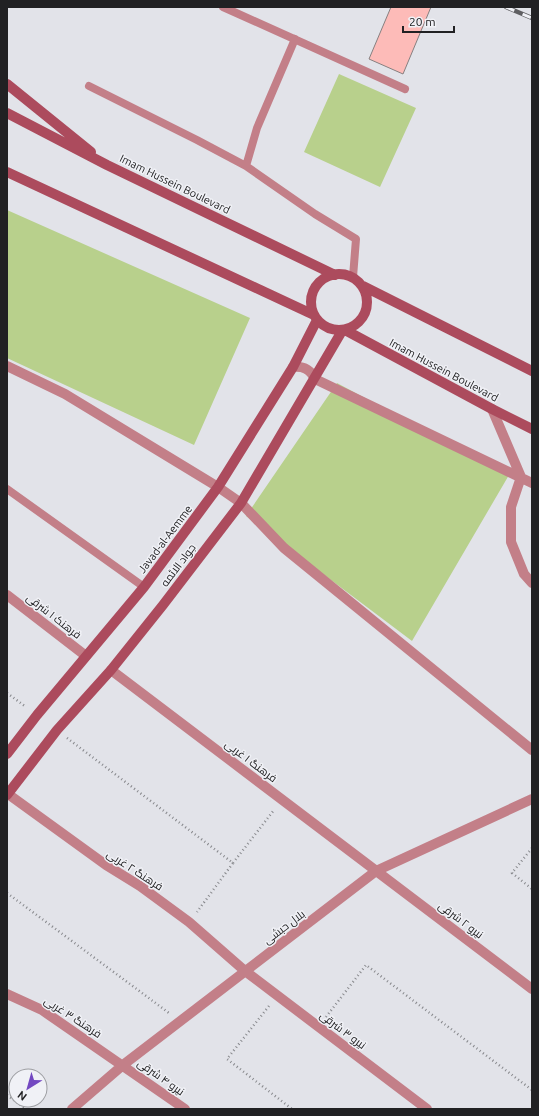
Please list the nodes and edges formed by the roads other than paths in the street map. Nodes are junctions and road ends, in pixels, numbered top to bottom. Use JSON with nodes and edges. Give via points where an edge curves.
{"nodes":[{"id":1,"x":223,"y":7,"type":"edge"},
{"id":2,"x":295,"y":39,"type":"junction"},
{"id":3,"x":7,"y":84,"type":"edge"},
{"id":4,"x":89,"y":86,"type":"dead end"},
{"id":5,"x":405,"y":89,"type":"dead end"},
{"id":6,"x":7,"y":113,"type":"edge"},
{"id":7,"x":107,"y":165,"type":"junction"},
{"id":8,"x":246,"y":166,"type":"junction"},
{"id":9,"x":7,"y":172,"type":"edge"},
{"id":10,"x":335,"y":275,"type":"junction"},
{"id":11,"x":354,"y":277,"type":"junction"},
{"id":12,"x":363,"y":286,"type":"junction"},
{"id":13,"x":315,"y":318,"type":"junction"},
{"id":14,"x":344,"y":331,"type":"junction"},
{"id":15,"x":7,"y":366,"type":"edge"},
{"id":16,"x":292,"y":367,"type":"junction"},
{"id":17,"x":532,"y":371,"type":"edge"},
{"id":18,"x":315,"y":379,"type":"junction"},
{"id":19,"x":492,"y":410,"type":"junction"},
{"id":20,"x":532,"y":429,"type":"edge"},
{"id":21,"x":521,"y":477,"type":"junction"},
{"id":22,"x":532,"y":483,"type":"edge"},
{"id":23,"x":218,"y":487,"type":"junction"},
{"id":24,"x":7,"y":489,"type":"edge"},
{"id":25,"x":241,"y":503,"type":"junction"},
{"id":26,"x":532,"y":583,"type":"edge"},
{"id":27,"x":144,"y":587,"type":"junction"},
{"id":28,"x":7,"y":595,"type":"edge"},
{"id":29,"x":86,"y":656,"type":"junction"},
{"id":30,"x":111,"y":670,"type":"junction"},
{"id":31,"x":532,"y":750,"type":"edge"},
{"id":32,"x":7,"y":754,"type":"edge"},
{"id":33,"x":8,"y":795,"type":"edge"},
{"id":34,"x":532,"y":799,"type":"edge"},
{"id":35,"x":376,"y":871,"type":"junction"},
{"id":36,"x":245,"y":971,"type":"junction"},
{"id":37,"x":532,"y":989,"type":"edge"},
{"id":38,"x":7,"y":994,"type":"edge"},
{"id":39,"x":123,"y":1065,"type":"junction"},
{"id":40,"x":72,"y":1109,"type":"edge"},
{"id":41,"x":185,"y":1109,"type":"edge"},
{"id":42,"x":427,"y":1109,"type":"edge"}],
"edges":[{"from":1,"to":2,"type":"lane"},
{"from":2,"to":5,"type":"lane"},
{"from":2,"to":8,"type":"lane","via":[[257,128]]},
{"from":3,"to":7,"type":"main road"},
{"from":4,"to":8,"type":"lane"},
{"from":6,"to":7,"type":"main road","name":"Imam Hussein Boulevard"},
{"from":7,"to":10,"type":"main road","name":"Imam Hussein Boulevard"},
{"from":8,"to":11,"type":"lane","via":[[356,239]]},
{"from":9,"to":13,"type":"main road"},
{"from":10,"to":11,"type":"main road"},
{"from":10,"to":13,"type":"main road","via":[[320,281],[313,291],[310,302]]},
{"from":11,"to":12,"type":"main road"},
{"from":12,"to":14,"type":"main road","via":[[368,296],[368,308],[363,319]]},
{"from":12,"to":17,"type":"main road"},
{"from":13,"to":14,"type":"main road","via":[[331,330]]},
{"from":13,"to":16,"type":"main road","name":"Javad-al-Aemme"},
{"from":14,"to":18,"type":"main road","name":"جواد الائمه"},
{"from":14,"to":19,"type":"main road","name":"Imam Hussein Boulevard"},
{"from":15,"to":23,"type":"street","via":[[65,394]]},
{"from":16,"to":18,"type":"street","via":[[304,367]]},
{"from":16,"to":23,"type":"main road","name":"Javad-al-Aemme"},
{"from":18,"to":21,"type":"street"},
{"from":18,"to":25,"type":"main road","name":"جواد الائمه"},
{"from":19,"to":20,"type":"main road","name":"Imam Hussein Boulevard"},
{"from":19,"to":21,"type":"street"},
{"from":21,"to":22,"type":"street"},
{"from":21,"to":26,"type":"street","via":[[511,507],[511,542],[524,574]]},
{"from":23,"to":25,"type":"street"},
{"from":23,"to":27,"type":"main road","name":"Javad-al-Aemme"},
{"from":24,"to":27,"type":"lane"},
{"from":25,"to":30,"type":"main road","name":"جواد الائمه"},
{"from":25,"to":31,"type":"street","via":[[284,548]]},
{"from":27,"to":29,"type":"main road","name":"Javad-al-Aemme"},
{"from":28,"to":29,"type":"street","name":"فرهنک ۱ شرقی"},
{"from":29,"to":32,"type":"main road","name":"Javad-al-Aemme"},
{"from":30,"to":33,"type":"main road","name":"جواد الائمه","via":[[57,730]]},
{"from":30,"to":35,"type":"street","name":"فرهنگ ۱ غربی"},
{"from":33,"to":36,"type":"street","name":"فرهنگ ۲ غربی","via":[[106,865],[140,886],[188,922]]},
{"from":34,"to":35,"type":"street","name":"بلال حبشی"},
{"from":35,"to":36,"type":"street","name":"بلال حبشی"},
{"from":35,"to":37,"type":"street","name":"نیرو ۲ شرقی"},
{"from":36,"to":39,"type":"street","name":"بلال حبشی"},
{"from":36,"to":42,"type":"street","name":"نیرو ۳ شرقی"},
{"from":38,"to":39,"type":"street","name":"فرهنگ ۳ غربی","via":[[42,1010]]},
{"from":39,"to":40,"type":"street","name":"بلال حبشی"},
{"from":39,"to":41,"type":"street","name":"نیرو ۴ شرقی"}]}
